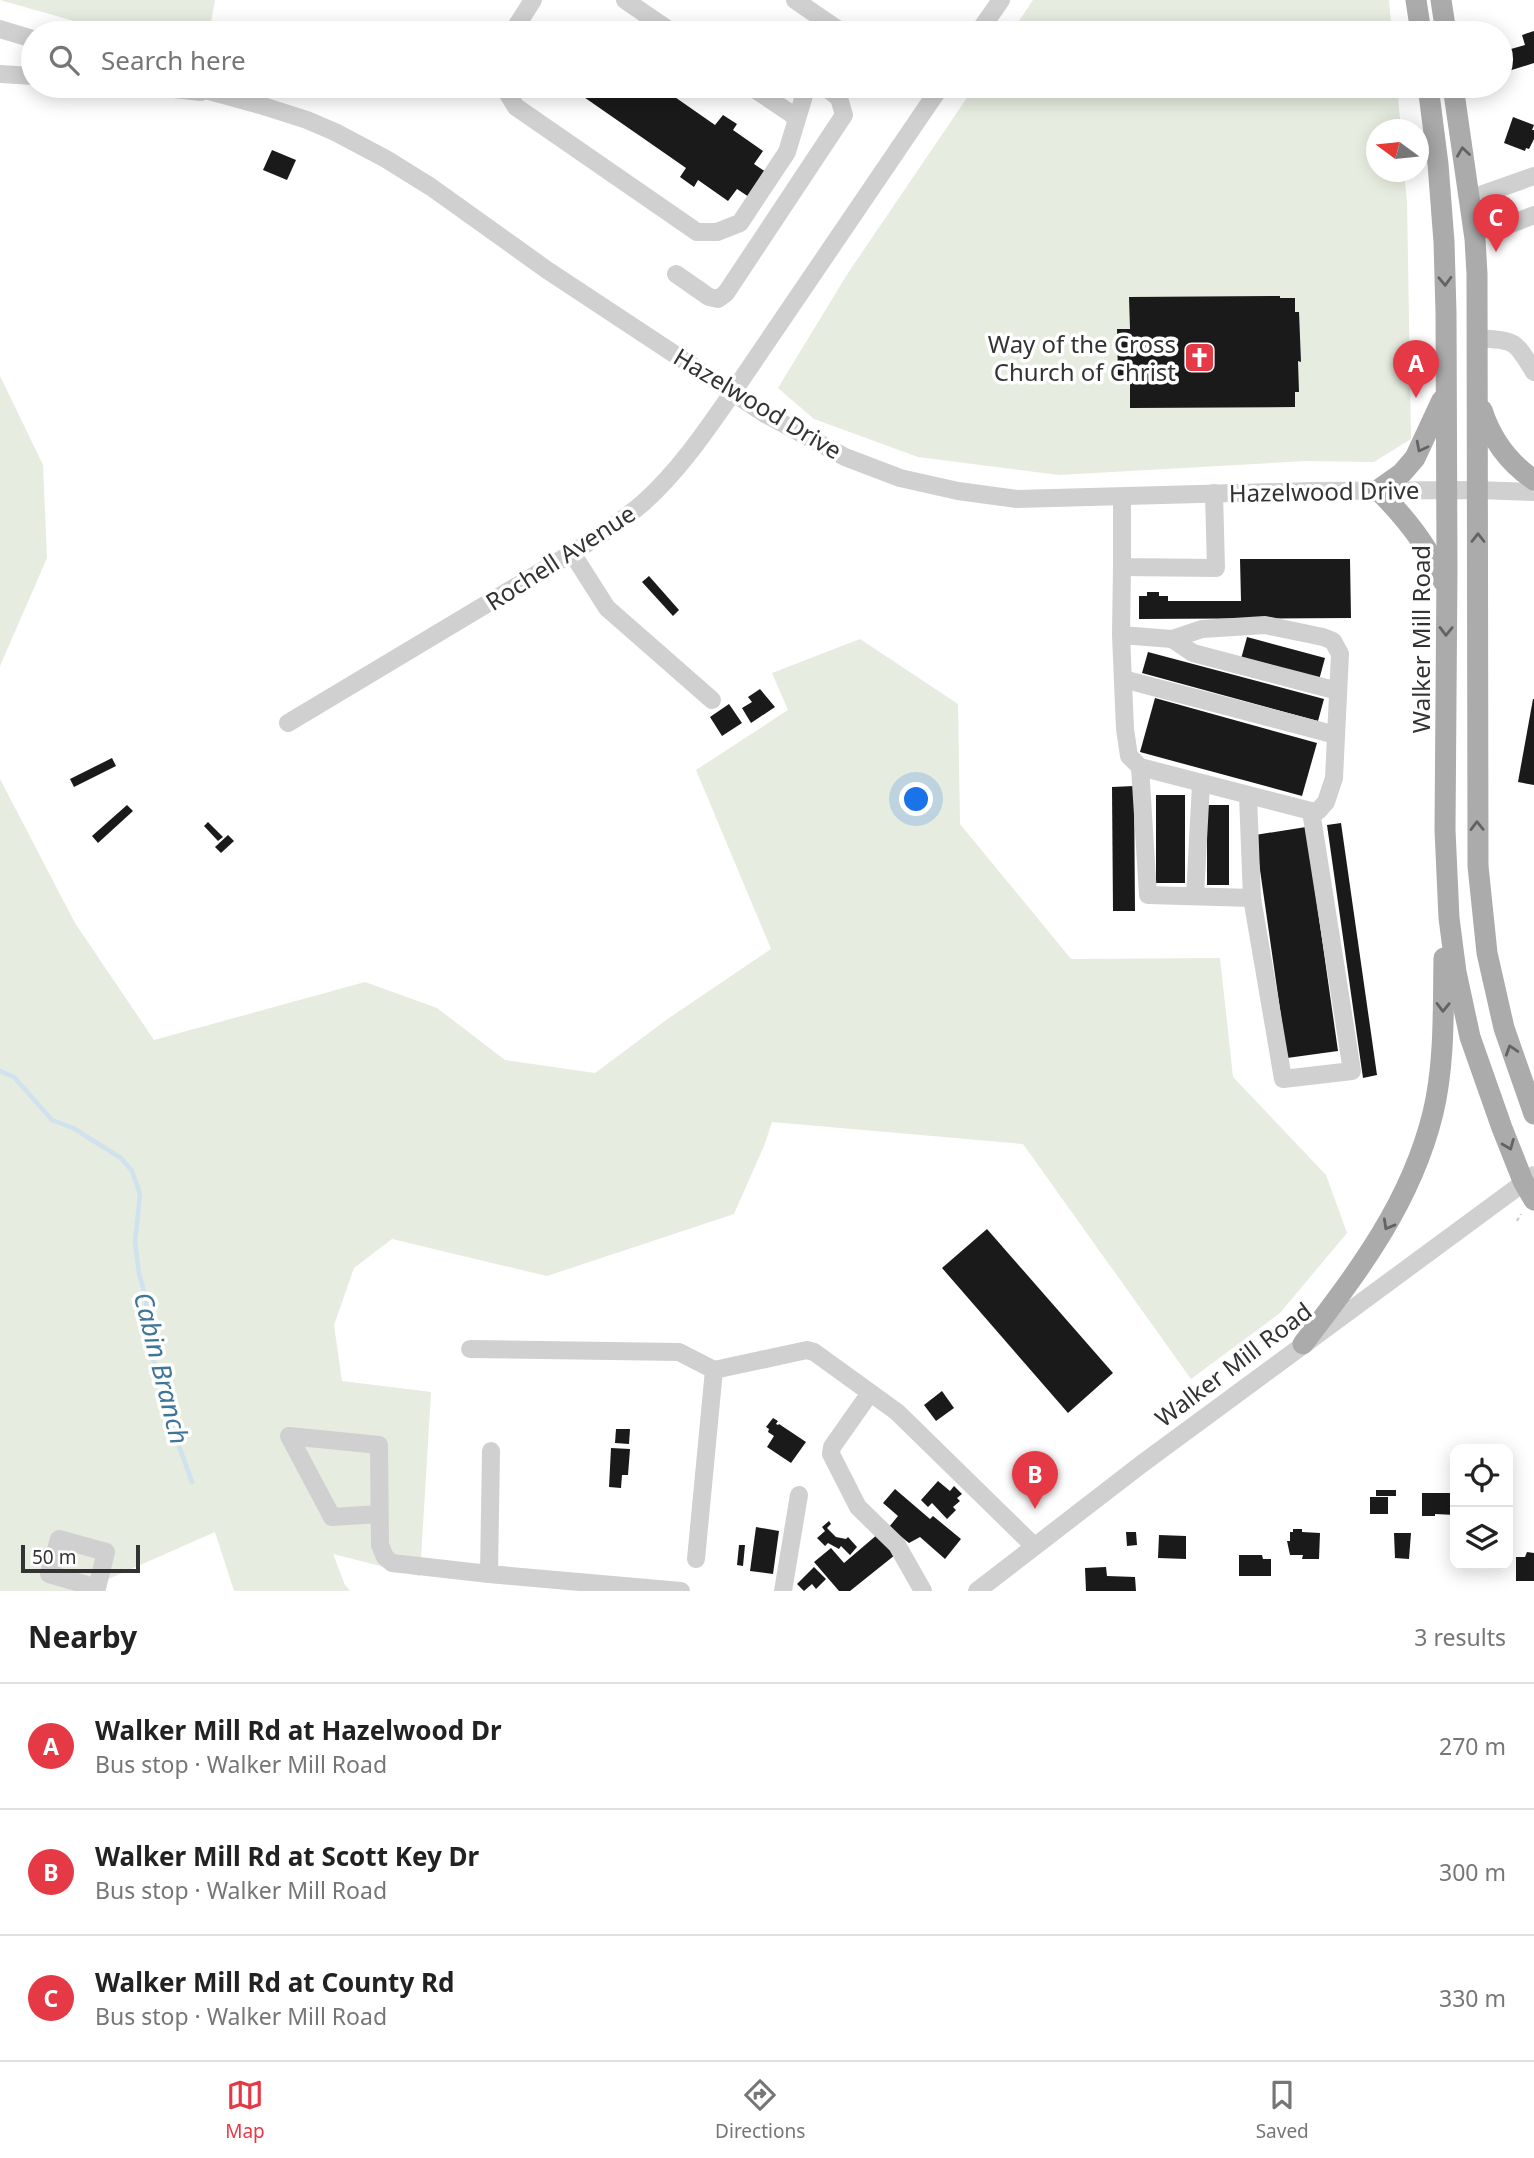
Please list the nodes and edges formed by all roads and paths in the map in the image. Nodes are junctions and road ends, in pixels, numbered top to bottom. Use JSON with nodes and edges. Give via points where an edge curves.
{"nodes":[{"id":1,"x":533,"y":0,"type":"edge"},
{"id":2,"x":625,"y":0,"type":"edge"},
{"id":3,"x":795,"y":0,"type":"edge"},
{"id":4,"x":1001,"y":0,"type":"edge"},
{"id":5,"x":1416,"y":0,"type":"edge"},
{"id":6,"x":1441,"y":0,"type":"edge"},
{"id":7,"x":520,"y":21,"type":"edge"},
{"id":8,"x":656,"y":21,"type":"edge"},
{"id":9,"x":826,"y":21,"type":"edge"},
{"id":10,"x":986,"y":21,"type":"edge"},
{"id":11,"x":1419,"y":21,"type":"edge"},
{"id":12,"x":1444,"y":21,"type":"edge"},
{"id":13,"x":0,"y":29,"type":"edge"},
{"id":14,"x":21,"y":35,"type":"edge"},
{"id":15,"x":0,"y":74,"type":"edge"},
{"id":16,"x":21,"y":75,"type":"edge"},
{"id":17,"x":233,"y":98,"type":"edge"},
{"id":18,"x":510,"y":98,"type":"edge"},
{"id":19,"x":768,"y":98,"type":"edge"},
{"id":20,"x":803,"y":98,"type":"edge"},
{"id":21,"x":839,"y":98,"type":"edge"},
{"id":22,"x":926,"y":98,"type":"edge"},
{"id":23,"x":1430,"y":98,"type":"edge"},
{"id":24,"x":1455,"y":98,"type":"edge"},
{"id":25,"x":796,"y":117,"type":"junction"},
{"id":26,"x":1534,"y":176,"type":"edge"},
{"id":27,"x":1469,"y":199,"type":"junction"},
{"id":28,"x":1534,"y":215,"type":"edge"},
{"id":29,"x":1501,"y":228,"type":"dead end"},
{"id":30,"x":676,"y":274,"type":"dead end"},
{"id":31,"x":1478,"y":338,"type":"junction"},
{"id":32,"x":1534,"y":372,"type":"edge"},
{"id":33,"x":1446,"y":391,"type":"junction"},
{"id":34,"x":733,"y":392,"type":"junction"},
{"id":35,"x":1478,"y":399,"type":"junction"},
{"id":36,"x":1534,"y":480,"type":"edge"},
{"id":37,"x":1446,"y":489,"type":"junction"},
{"id":38,"x":1478,"y":489,"type":"junction"},
{"id":39,"x":1378,"y":490,"type":"junction"},
{"id":40,"x":1534,"y":492,"type":"edge"},
{"id":41,"x":1214,"y":493,"type":"junction"},
{"id":42,"x":1122,"y":497,"type":"junction"},
{"id":43,"x":572,"y":554,"type":"junction"},
{"id":44,"x":1122,"y":566,"type":"junction"},
{"id":45,"x":1447,"y":590,"type":"junction"},
{"id":46,"x":1121,"y":635,"type":"junction"},
{"id":47,"x":1172,"y":639,"type":"junction"},
{"id":48,"x":1123,"y":679,"type":"junction"},
{"id":49,"x":1338,"y":691,"type":"junction"},
{"id":50,"x":712,"y":700,"type":"dead end"},
{"id":51,"x":288,"y":723,"type":"dead end"},
{"id":52,"x":1336,"y":734,"type":"junction"},
{"id":53,"x":1140,"y":767,"type":"junction"},
{"id":54,"x":1201,"y":784,"type":"junction"},
{"id":55,"x":1248,"y":796,"type":"junction"},
{"id":56,"x":1311,"y":811,"type":"junction"},
{"id":57,"x":1445,"y":865,"type":"junction"},
{"id":58,"x":1195,"y":896,"type":"junction"},
{"id":59,"x":1252,"y":898,"type":"junction"},
{"id":60,"x":1534,"y":1114,"type":"edge"},
{"id":61,"x":1528,"y":1178,"type":"edge"},
{"id":62,"x":1528,"y":1207,"type":"edge"},
{"id":63,"x":1517,"y":1221,"type":"dead end"},
{"id":64,"x":1303,"y":1344,"type":"junction"},
{"id":65,"x":470,"y":1349,"type":"dead end"},
{"id":66,"x":714,"y":1370,"type":"junction"},
{"id":67,"x":870,"y":1392,"type":"junction"},
{"id":68,"x":491,"y":1451,"type":"dead end"},
{"id":69,"x":799,"y":1495,"type":"dead end"},
{"id":70,"x":379,"y":1514,"type":"junction"},
{"id":71,"x":1034,"y":1546,"type":"junction"},
{"id":72,"x":696,"y":1559,"type":"dead end"},
{"id":73,"x":489,"y":1574,"type":"junction"},
{"id":74,"x":681,"y":1591,"type":"edge"},
{"id":75,"x":783,"y":1591,"type":"edge"},
{"id":76,"x":923,"y":1591,"type":"edge"},
{"id":77,"x":977,"y":1591,"type":"edge"}],
"edges":[{"from":1,"to":7,"type":"street"},
{"from":2,"to":8,"type":"street"},
{"from":3,"to":9,"type":"street"},
{"from":4,"to":10,"type":"street"},
{"from":5,"to":11,"type":"main road"},
{"from":6,"to":12,"type":"main road"},
{"from":13,"to":14,"type":"street"},
{"from":15,"to":16,"type":"street"},
{"from":17,"to":34,"type":"street","name":"Hazelwood Drive","via":[[307,120],[386,159]]},
{"from":18,"to":25,"type":"street","via":[[516,107],[697,232],[717,232],[740,223],[787,152]]},
{"from":19,"to":25,"type":"street"},
{"from":20,"to":25,"type":"street"},
{"from":21,"to":30,"type":"street","via":[[844,115],[726,293],[718,299],[709,297]]},
{"from":22,"to":34,"type":"street","name":"Rochell Avenue"},
{"from":23,"to":33,"type":"main road","name":"Walker Mill Road","one_way":true,"via":[[1444,242]]},
{"from":27,"to":24,"type":"main road","one_way":true},
{"from":26,"to":27,"type":"street"},
{"from":27,"to":31,"type":"main road"},
{"from":28,"to":29,"type":"street"},
{"from":31,"to":32,"type":"street","via":[[1507,340],[1518,346]]},
{"from":31,"to":35,"type":"main road"},
{"from":33,"to":37,"type":"main road","name":"Walker Mill Road"},
{"from":33,"to":39,"type":"main road","one_way":true,"via":[[1415,458]]},
{"from":34,"to":42,"type":"street","name":"Hazelwood Drive","via":[[845,457],[920,483],[1017,499]]},
{"from":34,"to":43,"type":"street","name":"Rochell Avenue","via":[[704,434],[645,502]]},
{"from":35,"to":36,"type":"main road","via":[[1487,426],[1506,455]]},
{"from":35,"to":38,"type":"main road"},
{"from":37,"to":38,"type":"street","name":"Hazelwood Drive"},
{"from":37,"to":39,"type":"street","name":"Hazelwood Drive"},
{"from":37,"to":45,"type":"main road","name":"Walker Mill Road"},
{"from":38,"to":40,"type":"street","name":"Hazelwood Drive"},
{"from":60,"to":38,"type":"main road","one_way":true,"via":[[1504,1028],[1487,953],[1480,892],[1476,792]]},
{"from":39,"to":41,"type":"street","name":"Hazelwood Drive"},
{"from":39,"to":45,"type":"main road","via":[[1405,517],[1435,561]]},
{"from":41,"to":42,"type":"street","name":"Hazelwood Drive"},
{"from":41,"to":44,"type":"street","via":[[1216,568]]},
{"from":42,"to":44,"type":"street"},
{"from":43,"to":50,"type":"street","via":[[607,608]]},
{"from":43,"to":51,"type":"street","name":"Rochell Avenue"},
{"from":44,"to":46,"type":"street"},
{"from":45,"to":57,"type":"main road","name":"Walker Mill Road","one_way":true},
{"from":46,"to":47,"type":"street"},
{"from":46,"to":48,"type":"street"},
{"from":47,"to":49,"type":"street","via":[[1193,653]]},
{"from":47,"to":49,"type":"street","via":[[1202,629],[1265,625],[1323,637],[1333,641],[1340,654]]},
{"from":48,"to":52,"type":"street"},
{"from":48,"to":53,"type":"street","via":[[1129,756]]},
{"from":49,"to":52,"type":"street"},
{"from":52,"to":56,"type":"street","via":[[1334,778],[1326,802],[1318,811]]},
{"from":53,"to":54,"type":"street"},
{"from":53,"to":58,"type":"street","via":[[1148,895]]},
{"from":54,"to":55,"type":"street"},
{"from":54,"to":58,"type":"street"},
{"from":55,"to":56,"type":"street"},
{"from":55,"to":59,"type":"street"},
{"from":56,"to":59,"type":"street","via":[[1352,1070],[1283,1079]]},
{"from":57,"to":61,"type":"main road","name":"Walker Mill Road","one_way":true,"via":[[1448,918],[1470,1037],[1485,1083]]},
{"from":57,"to":64,"type":"main road","one_way":true,"via":[[1443,1035],[1430,1122],[1414,1169],[1380,1239]]},
{"from":58,"to":59,"type":"street"},
{"from":61,"to":62,"type":"main road"},
{"from":61,"to":64,"type":"street","name":"Walker Mill Road"},
{"from":62,"to":63,"type":"path"},
{"from":64,"to":71,"type":"street","name":"Walker Mill Road"},
{"from":65,"to":66,"type":"street","via":[[679,1352]]},
{"from":66,"to":67,"type":"street","via":[[807,1350]]},
{"from":66,"to":72,"type":"street"},
{"from":67,"to":71,"type":"street","via":[[897,1412]]},
{"from":67,"to":76,"type":"street","via":[[831,1454],[858,1507],[897,1545]]},
{"from":68,"to":73,"type":"street"},
{"from":69,"to":75,"type":"street"},
{"from":70,"to":70,"type":"street","via":[[379,1445],[289,1436],[332,1517]]},
{"from":70,"to":73,"type":"street","via":[[380,1545],[392,1563]]},
{"from":71,"to":77,"type":"street","name":"Walker Mill Road"},
{"from":73,"to":74,"type":"street"}]}
